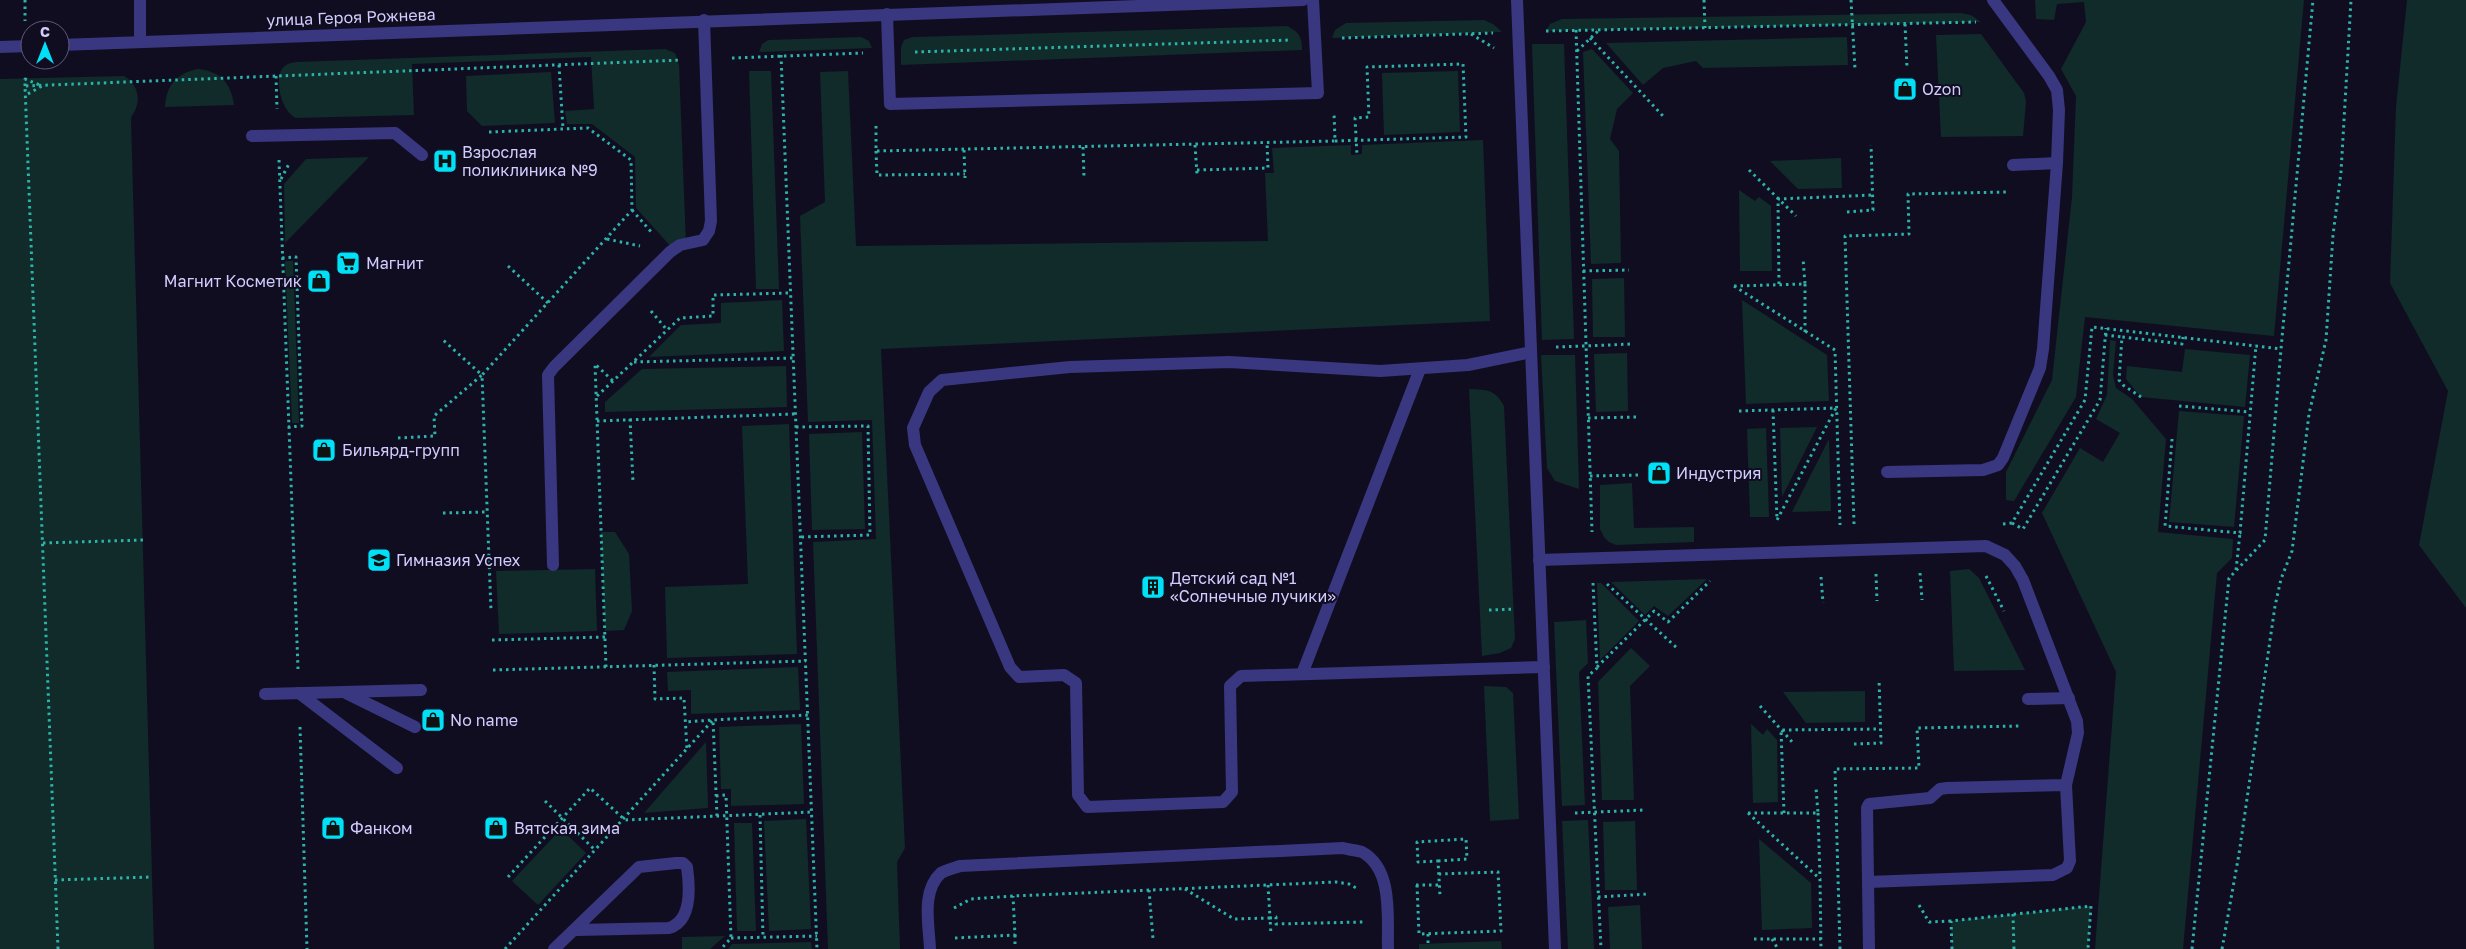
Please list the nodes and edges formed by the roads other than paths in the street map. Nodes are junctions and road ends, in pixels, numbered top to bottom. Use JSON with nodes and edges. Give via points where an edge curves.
{"nodes":[{"id":1,"x":140,"y":0,"type":"edge"},
{"id":2,"x":1303,"y":0,"type":"edge"},
{"id":3,"x":1313,"y":0,"type":"edge"},
{"id":4,"x":1517,"y":0,"type":"edge"},
{"id":5,"x":1993,"y":0,"type":"edge"},
{"id":6,"x":886,"y":14,"type":"junction"},
{"id":7,"x":704,"y":20,"type":"junction"},
{"id":8,"x":140,"y":41,"type":"junction"},
{"id":9,"x":70,"y":44,"type":"edge"},
{"id":10,"x":20,"y":46,"type":"edge"},
{"id":11,"x":0,"y":47,"type":"edge"},
{"id":12,"x":252,"y":136,"type":"dead end"},
{"id":13,"x":422,"y":155,"type":"dead end"},
{"id":14,"x":2057,"y":163,"type":"junction"},
{"id":15,"x":2013,"y":165,"type":"dead end"},
{"id":16,"x":1531,"y":350,"type":"junction"},
{"id":17,"x":1420,"y":368,"type":"junction"},
{"id":18,"x":1886,"y":472,"type":"dead end"},
{"id":19,"x":1539,"y":560,"type":"junction"},
{"id":20,"x":553,"y":565,"type":"dead end"},
{"id":21,"x":1544,"y":667,"type":"junction"},
{"id":22,"x":1302,"y":674,"type":"junction"},
{"id":23,"x":421,"y":690,"type":"dead end"},
{"id":24,"x":344,"y":692,"type":"junction"},
{"id":25,"x":265,"y":694,"type":"dead end"},
{"id":26,"x":298,"y":694,"type":"junction"},
{"id":27,"x":2032,"y":698,"type":"road end"},
{"id":28,"x":2069,"y":698,"type":"junction"},
{"id":29,"x":415,"y":727,"type":"dead end"},
{"id":30,"x":397,"y":768,"type":"dead end"},
{"id":31,"x":2066,"y":785,"type":"junction"},
{"id":32,"x":1868,"y":882,"type":"junction"},
{"id":33,"x":576,"y":930,"type":"junction"},
{"id":34,"x":554,"y":949,"type":"edge"},
{"id":35,"x":930,"y":949,"type":"edge"},
{"id":36,"x":1388,"y":949,"type":"edge"},
{"id":37,"x":1555,"y":949,"type":"edge"},
{"id":38,"x":1869,"y":949,"type":"edge"}],
"edges":[{"from":1,"to":8,"type":"street"},
{"from":2,"to":6,"type":"street","name":"улица Героя Рожнева"},
{"from":3,"to":6,"type":"street","via":[[1318,93],[890,104]]},
{"from":4,"to":16,"type":"street"},
{"from":5,"to":14,"type":"street","via":[[2057,90]]},
{"from":6,"to":7,"type":"street","name":"улица Героя Рожнева"},
{"from":7,"to":8,"type":"street","name":"улица Героя Рожнева"},
{"from":7,"to":20,"type":"street","via":[[712,221],[703,240],[680,245],[670,252],[548,375]]},
{"from":8,"to":9,"type":"street","name":"улица Героя Рожнева"},
{"from":10,"to":11,"type":"street"},
{"from":12,"to":13,"type":"street","via":[[395,133]]},
{"from":14,"to":15,"type":"street"},
{"from":14,"to":18,"type":"street","via":[[2040,368],[2002,458],[1998,464],[1983,470]]},
{"from":16,"to":17,"type":"street","via":[[1468,365]]},
{"from":16,"to":19,"type":"street"},
{"from":17,"to":22,"type":"street"},
{"from":17,"to":22,"type":"street","via":[[1380,371],[1229,362],[1070,367],[942,380],[930,392],[913,428],[915,445],[1010,666],[1019,676],[1064,675],[1076,684],[1078,795],[1088,807],[1224,802],[1232,792],[1230,686],[1241,676]]},
{"from":19,"to":21,"type":"street"},
{"from":19,"to":28,"type":"street","via":[[1986,546],[2005,555],[2015,566],[2030,594]]},
{"from":21,"to":22,"type":"street"},
{"from":21,"to":37,"type":"street"},
{"from":23,"to":24,"type":"street"},
{"from":24,"to":26,"type":"street"},
{"from":24,"to":29,"type":"street"},
{"from":25,"to":26,"type":"street"},
{"from":26,"to":30,"type":"street"},
{"from":27,"to":28,"type":"street"},
{"from":28,"to":31,"type":"street","via":[[2078,733]]},
{"from":31,"to":32,"type":"street","via":[[1947,788],[1930,798],[1869,804],[1866,808]]},
{"from":31,"to":32,"type":"street","via":[[2070,861],[2060,873]]},
{"from":32,"to":38,"type":"street"},
{"from":33,"to":33,"type":"street","via":[[677,926],[687,910],[687,867],[676,863],[639,867]]},
{"from":33,"to":34,"type":"street"},
{"from":35,"to":36,"type":"street","via":[[928,905],[931,886],[942,872],[960,866],[1343,848],[1362,852],[1377,867],[1384,881]]}]}
